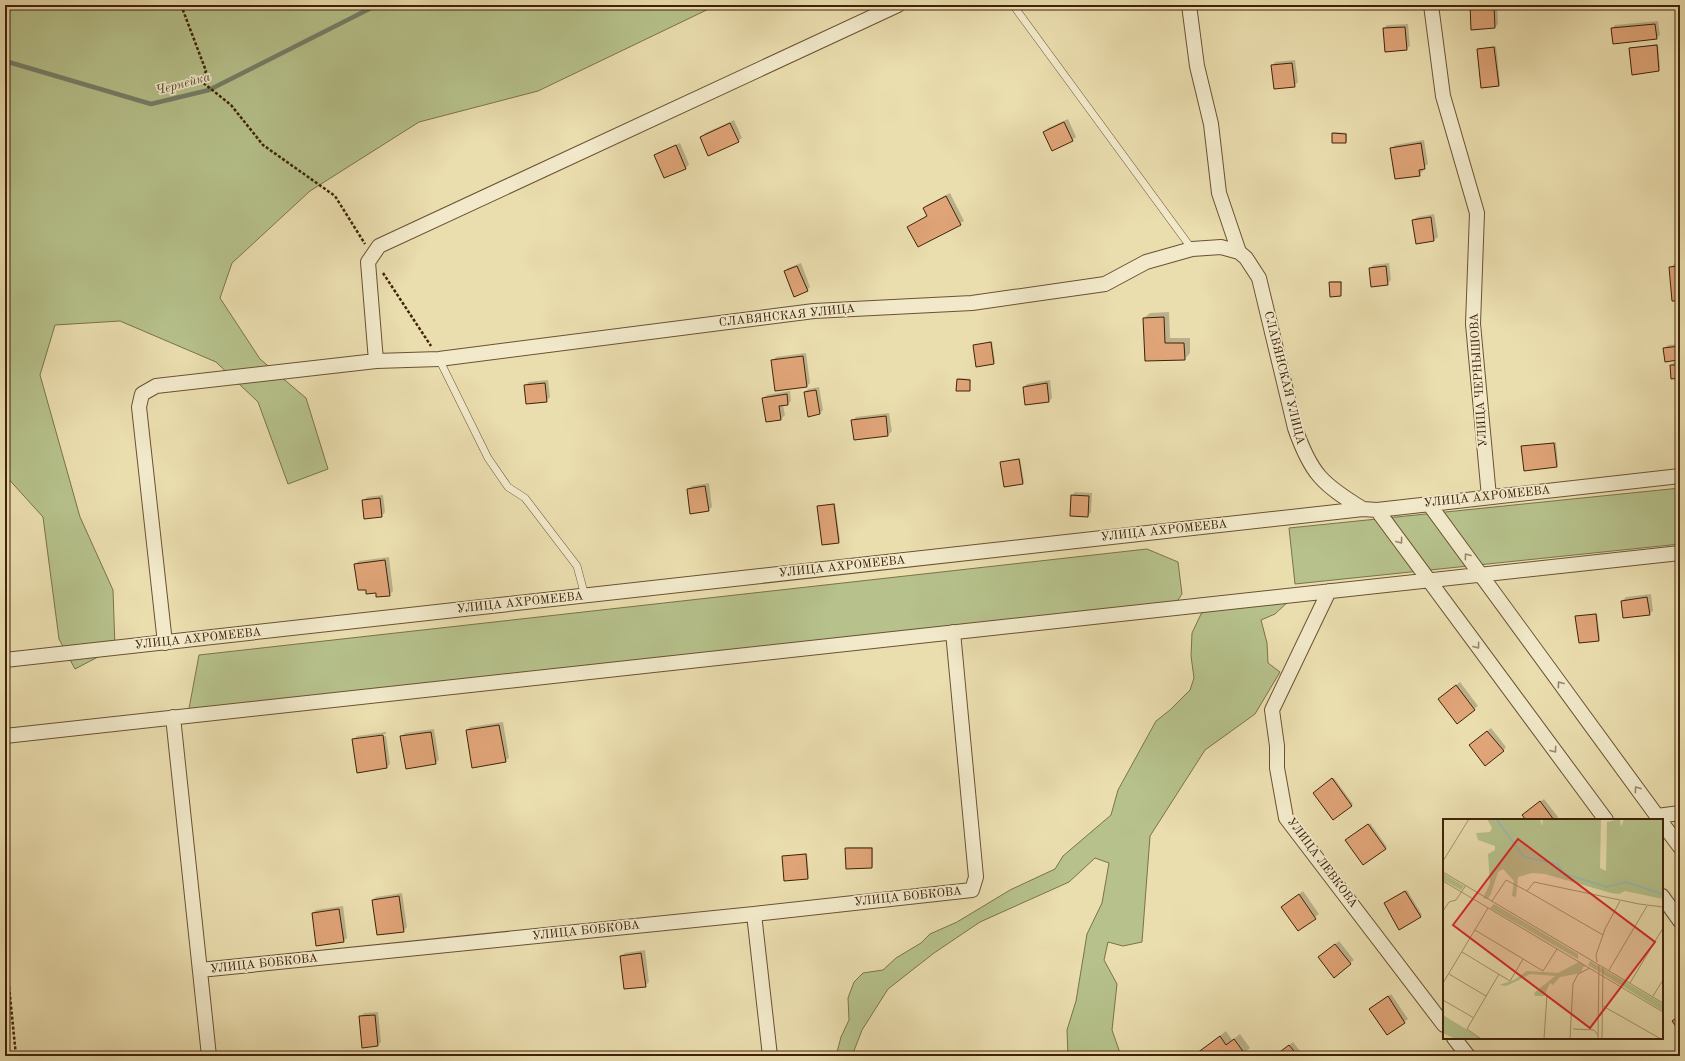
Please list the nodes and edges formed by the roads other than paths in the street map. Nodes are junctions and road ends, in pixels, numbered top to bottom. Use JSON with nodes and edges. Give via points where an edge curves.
{"nodes":[{"id":1,"x":898,"y":5,"type":"edge"},
{"id":2,"x":1013,"y":5,"type":"edge"},
{"id":3,"x":1189,"y":5,"type":"edge"},
{"id":4,"x":1431,"y":5,"type":"edge"},
{"id":5,"x":1192,"y":249,"type":"junction"},
{"id":6,"x":1239,"y":252,"type":"junction"},
{"id":7,"x":439,"y":359,"type":"junction"},
{"id":8,"x":376,"y":361,"type":"junction"},
{"id":9,"x":1680,"y":476,"type":"edge"},
{"id":10,"x":1489,"y":497,"type":"junction"},
{"id":11,"x":1428,"y":504,"type":"junction"},
{"id":12,"x":1370,"y":509,"type":"junction"},
{"id":13,"x":1680,"y":553,"type":"edge"},
{"id":14,"x":1480,"y":575,"type":"junction"},
{"id":15,"x":1429,"y":580,"type":"junction"},
{"id":16,"x":1329,"y":591,"type":"junction"},
{"id":17,"x":585,"y":596,"type":"junction"},
{"id":18,"x":953,"y":632,"type":"junction"},
{"id":19,"x":165,"y":643,"type":"junction"},
{"id":20,"x":5,"y":660,"type":"edge"},
{"id":21,"x":173,"y":717,"type":"junction"},
{"id":22,"x":5,"y":736,"type":"edge"},
{"id":23,"x":1680,"y":813,"type":"edge"},
{"id":24,"x":1605,"y":819,"type":"edge"},
{"id":25,"x":1659,"y":819,"type":"edge"},
{"id":26,"x":1663,"y":819,"type":"edge"},
{"id":27,"x":1663,"y":824,"type":"edge"},
{"id":28,"x":1680,"y":847,"type":"edge"},
{"id":29,"x":1663,"y":897,"type":"edge"},
{"id":30,"x":754,"y":914,"type":"junction"},
{"id":31,"x":1680,"y":921,"type":"edge"},
{"id":32,"x":200,"y":970,"type":"junction"},
{"id":33,"x":1443,"y":1024,"type":"edge"},
{"id":34,"x":1455,"y":1039,"type":"edge"},
{"id":35,"x":209,"y":1056,"type":"edge"},
{"id":36,"x":770,"y":1056,"type":"edge"},
{"id":37,"x":1468,"y":1056,"type":"edge"}],
"edges":[{"from":1,"to":8,"type":"street","via":[[379,246],[368,262]]},
{"from":2,"to":5,"type":"lane"},
{"from":3,"to":6,"type":"street","name":"СЛАВЯНСКАЯ УЛИЦА","via":[[1197,66],[1211,124],[1219,193]]},
{"from":4,"to":10,"type":"street","name":"УЛИЦА ЧЕРНЫШОВА","via":[[1443,96],[1477,213],[1473,324]]},
{"from":5,"to":6,"type":"street","name":"СЛАВЯНСКАЯ УЛИЦА","via":[[1221,247]]},
{"from":5,"to":7,"type":"street","name":"СЛАВЯНСКАЯ УЛИЦА","via":[[1146,262],[1105,284],[972,303],[814,311]]},
{"from":6,"to":12,"type":"street","name":"СЛАВЯНСКАЯ УЛИЦА","via":[[1259,278],[1284,386],[1303,451],[1321,480],[1339,495]]},
{"from":7,"to":8,"type":"street","name":"СЛАВЯНСКАЯ УЛИЦА"},
{"from":7,"to":17,"type":"lane","via":[[488,458],[508,487],[525,498],[577,566]]},
{"from":8,"to":19,"type":"street","name":"СЛАВЯНСКАЯ УЛИЦА","via":[[156,386],[142,394],[139,407]]},
{"from":9,"to":10,"type":"street","name":"УЛИЦА АХРОМЕЕВА"},
{"from":10,"to":11,"type":"street","name":"УЛИЦА АХРОМЕЕВА"},
{"from":11,"to":12,"type":"street","name":"УЛИЦА АХРОМЕЕВА"},
{"from":14,"to":11,"type":"street","one_way":true},
{"from":12,"to":15,"type":"street","one_way":true},
{"from":12,"to":17,"type":"street","name":"УЛИЦА АХРОМЕЕВА"},
{"from":13,"to":14,"type":"street"},
{"from":14,"to":15,"type":"street"},
{"from":25,"to":14,"type":"street","one_way":true},
{"from":15,"to":16,"type":"street"},
{"from":15,"to":24,"type":"street","one_way":true},
{"from":16,"to":18,"type":"street"},
{"from":16,"to":33,"type":"street","name":"УЛИЦА ЛЕВКОВА","via":[[1272,710],[1277,768],[1286,818]]},
{"from":17,"to":19,"type":"street","name":"УЛИЦА АХРОМЕЕВА"},
{"from":18,"to":21,"type":"street"},
{"from":18,"to":30,"type":"street","name":"УЛИЦА БОБКОВА","via":[[976,876],[972,890]]},
{"from":19,"to":20,"type":"street","name":"УЛИЦА АХРОМЕЕВА"},
{"from":21,"to":22,"type":"street"},
{"from":21,"to":32,"type":"street"},
{"from":23,"to":26,"type":"street"},
{"from":27,"to":28,"type":"street"},
{"from":29,"to":31,"type":"street"},
{"from":30,"to":32,"type":"street","name":"УЛИЦА БОБКОВА"},
{"from":30,"to":36,"type":"street"},
{"from":32,"to":35,"type":"street"},
{"from":34,"to":37,"type":"street"}]}
